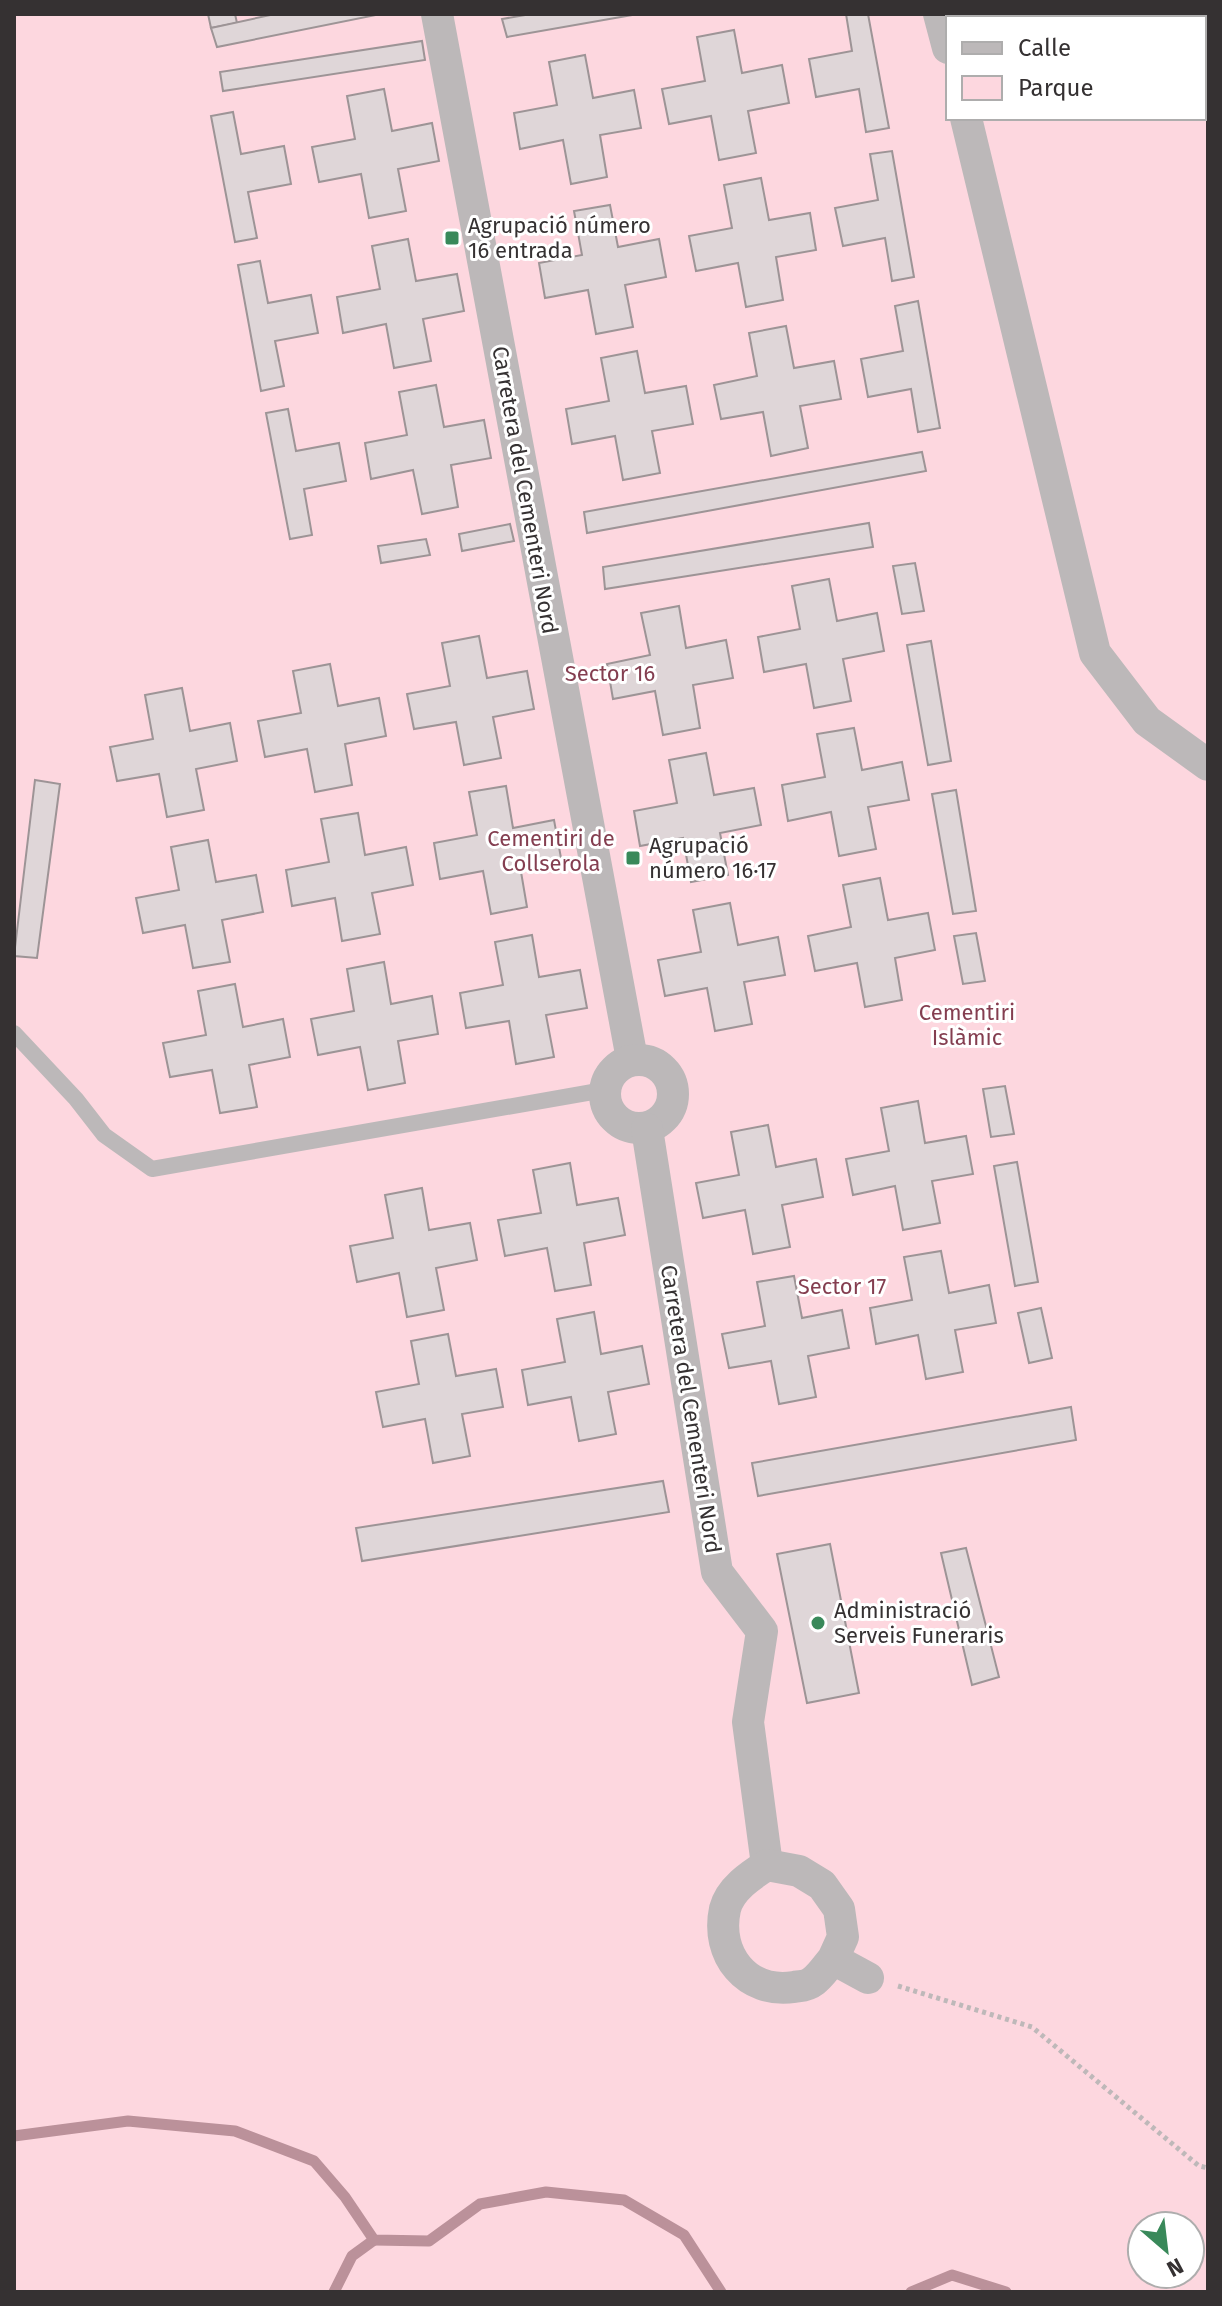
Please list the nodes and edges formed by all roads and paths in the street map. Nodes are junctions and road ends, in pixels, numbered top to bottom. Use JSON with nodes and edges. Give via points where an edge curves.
{"nodes":[{"id":1,"x":437,"y":14,"type":"edge"},
{"id":2,"x":939,"y":14,"type":"edge"},
{"id":3,"x":946,"y":40,"type":"edge"},
{"id":4,"x":966,"y":120,"type":"edge"},
{"id":5,"x":1208,"y":765,"type":"edge"},
{"id":6,"x":14,"y":1033,"type":"edge"},
{"id":7,"x":632,"y":1059,"type":"junction"},
{"id":8,"x":604,"y":1090,"type":"junction"},
{"id":9,"x":647,"y":1129,"type":"junction"},
{"id":10,"x":767,"y":1865,"type":"junction"},
{"id":11,"x":833,"y":1959,"type":"junction"},
{"id":12,"x":868,"y":1978,"type":"joint"},
{"id":13,"x":1208,"y":2168,"type":"edge"}],
"edges":[{"from":1,"to":7,"type":"street","name":"Carretera del Cementeri Nord"},
{"from":2,"to":3,"type":"street"},
{"from":4,"to":5,"type":"street","via":[[1095,653],[1147,721]]},
{"from":6,"to":8,"type":"lane","via":[[104,1135],[152,1169]]},
{"from":7,"to":8,"type":"street","via":[[613,1070]]},
{"from":7,"to":9,"type":"street","via":[[660,1064],[675,1087],[670,1114]]},
{"from":8,"to":9,"type":"street","via":[[609,1112],[625,1127]]},
{"from":9,"to":10,"type":"street","name":"Carretera del Cementeri Nord","via":[[717,1572],[762,1631],[748,1722]]},
{"from":10,"to":11,"type":"street","via":[[799,1871],[822,1885],[839,1909],[843,1937]]},
{"from":10,"to":11,"type":"street","via":[[743,1880],[725,1907],[724,1938],[733,1965],[756,1982],[780,1989],[810,1984]]},
{"from":11,"to":12,"type":"street"},
{"from":12,"to":13,"type":"path","via":[[1032,2027],[1199,2166]]}]}
